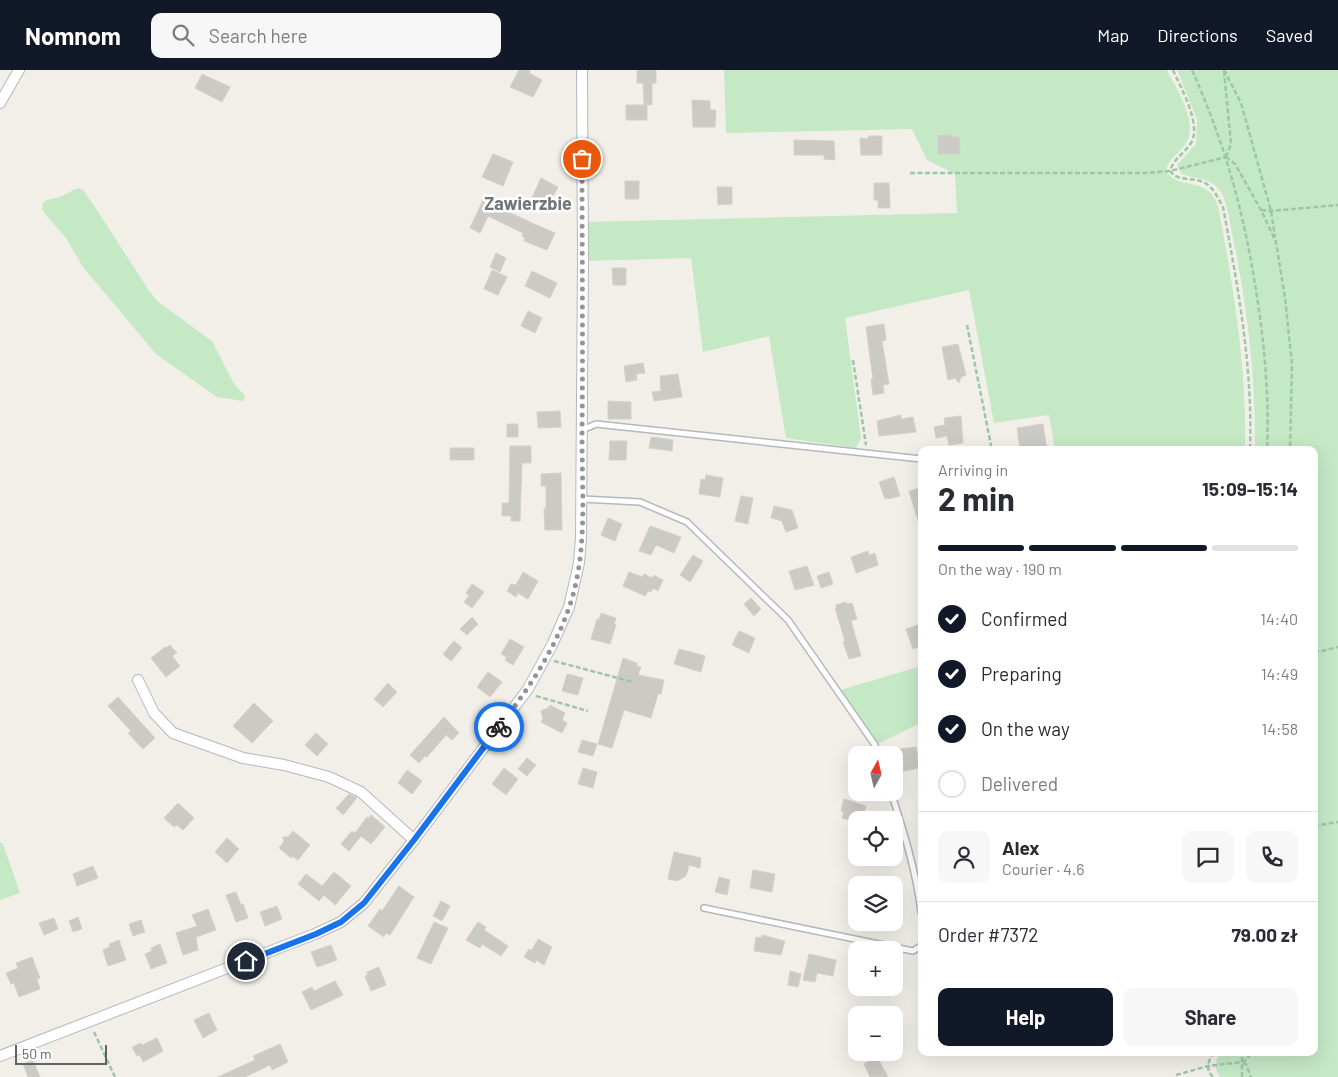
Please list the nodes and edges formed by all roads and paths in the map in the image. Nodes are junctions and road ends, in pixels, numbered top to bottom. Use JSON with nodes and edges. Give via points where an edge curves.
{"nodes":[{"id":1,"x":19,"y":70,"type":"edge"},
{"id":2,"x":582,"y":70,"type":"edge"},
{"id":3,"x":1173,"y":70,"type":"edge"},
{"id":4,"x":1192,"y":70,"type":"edge"},
{"id":5,"x":1224,"y":70,"type":"edge"},
{"id":6,"x":0,"y":103,"type":"edge"},
{"id":7,"x":1226,"y":157,"type":"junction"},
{"id":8,"x":1170,"y":171,"type":"junction"},
{"id":9,"x":910,"y":173,"type":"dead end"},
{"id":10,"x":1338,"y":205,"type":"edge"},
{"id":11,"x":1261,"y":210,"type":"junction"},
{"id":12,"x":1271,"y":211,"type":"junction"},
{"id":13,"x":1276,"y":242,"type":"junction"},
{"id":14,"x":967,"y":325,"type":"dead end"},
{"id":15,"x":853,"y":360,"type":"dead end"},
{"id":16,"x":582,"y":430,"type":"junction"},
{"id":17,"x":991,"y":446,"type":"edge"},
{"id":18,"x":1250,"y":446,"type":"edge"},
{"id":19,"x":1267,"y":446,"type":"edge"},
{"id":20,"x":1290,"y":446,"type":"edge"},
{"id":21,"x":867,"y":454,"type":"junction"},
{"id":22,"x":918,"y":459,"type":"edge"},
{"id":23,"x":582,"y":499,"type":"junction"},
{"id":24,"x":1338,"y":647,"type":"edge"},
{"id":25,"x":1318,"y":651,"type":"edge"},
{"id":26,"x":545,"y":658,"type":"junction"},
{"id":27,"x":138,"y":680,"type":"dead end"},
{"id":28,"x":633,"y":682,"type":"dead end"},
{"id":29,"x":525,"y":693,"type":"junction"},
{"id":30,"x":588,"y":711,"type":"dead end"},
{"id":31,"x":875,"y":746,"type":"edge"},
{"id":32,"x":894,"y":801,"type":"edge"},
{"id":33,"x":1338,"y":822,"type":"edge"},
{"id":34,"x":1318,"y":825,"type":"edge"},
{"id":35,"x":414,"y":840,"type":"junction"},
{"id":36,"x":918,"y":890,"type":"edge"},
{"id":37,"x":704,"y":908,"type":"dead end"},
{"id":38,"x":918,"y":948,"type":"edge"},
{"id":39,"x":89,"y":1021,"type":"junction"},
{"id":40,"x":0,"y":1056,"type":"edge"},
{"id":41,"x":1212,"y":1056,"type":"edge"},
{"id":42,"x":1242,"y":1056,"type":"edge"},
{"id":43,"x":1249,"y":1056,"type":"edge"},
{"id":44,"x":1242,"y":1062,"type":"junction"},
{"id":45,"x":1208,"y":1066,"type":"junction"},
{"id":46,"x":1176,"y":1075,"type":"dead end"},
{"id":47,"x":115,"y":1077,"type":"edge"},
{"id":48,"x":1213,"y":1077,"type":"edge"},
{"id":49,"x":1242,"y":1077,"type":"edge"},
{"id":50,"x":1251,"y":1077,"type":"edge"}],
"edges":[{"from":1,"to":6,"type":"street"},
{"from":2,"to":16,"type":"street"},
{"from":3,"to":8,"type":"path","via":[[1195,128],[1190,146],[1173,162]]},
{"from":4,"to":7,"type":"path"},
{"from":5,"to":7,"type":"path","via":[[1231,144]]},
{"from":5,"to":12,"type":"path","via":[[1241,102]]},
{"from":7,"to":8,"type":"path"},
{"from":7,"to":11,"type":"path","via":[[1235,164]]},
{"from":7,"to":19,"type":"path","via":[[1254,273],[1267,386]]},
{"from":8,"to":9,"type":"path"},
{"from":8,"to":18,"type":"path","via":[[1178,178],[1204,182],[1217,194],[1223,207],[1247,365]]},
{"from":10,"to":12,"type":"path"},
{"from":11,"to":12,"type":"path"},
{"from":11,"to":13,"type":"path"},
{"from":12,"to":13,"type":"path"},
{"from":13,"to":20,"type":"path","via":[[1286,298],[1292,364]]},
{"from":14,"to":17,"type":"path"},
{"from":15,"to":21,"type":"path"},
{"from":16,"to":21,"type":"lane","via":[[596,424]]},
{"from":16,"to":23,"type":"street"},
{"from":21,"to":22,"type":"lane"},
{"from":23,"to":26,"type":"street","via":[[579,564],[573,593]]},
{"from":23,"to":31,"type":"lane","via":[[640,502],[687,522],[788,620]]},
{"from":24,"to":25,"type":"path"},
{"from":26,"to":28,"type":"path"},
{"from":26,"to":29,"type":"street"},
{"from":27,"to":35,"type":"street","via":[[154,713],[173,733],[243,758],[329,777],[360,792]]},
{"from":29,"to":30,"type":"path"},
{"from":29,"to":35,"type":"street"},
{"from":32,"to":36,"type":"lane"},
{"from":33,"to":34,"type":"path"},
{"from":35,"to":39,"type":"street","via":[[364,903],[341,922]]},
{"from":37,"to":38,"type":"lane","via":[[913,951]]},
{"from":39,"to":40,"type":"street"},
{"from":39,"to":47,"type":"path"},
{"from":41,"to":45,"type":"path"},
{"from":42,"to":44,"type":"path"},
{"from":43,"to":44,"type":"path"},
{"from":44,"to":45,"type":"path"},
{"from":44,"to":49,"type":"path"},
{"from":44,"to":50,"type":"path"},
{"from":45,"to":46,"type":"path"},
{"from":45,"to":48,"type":"path"}]}
